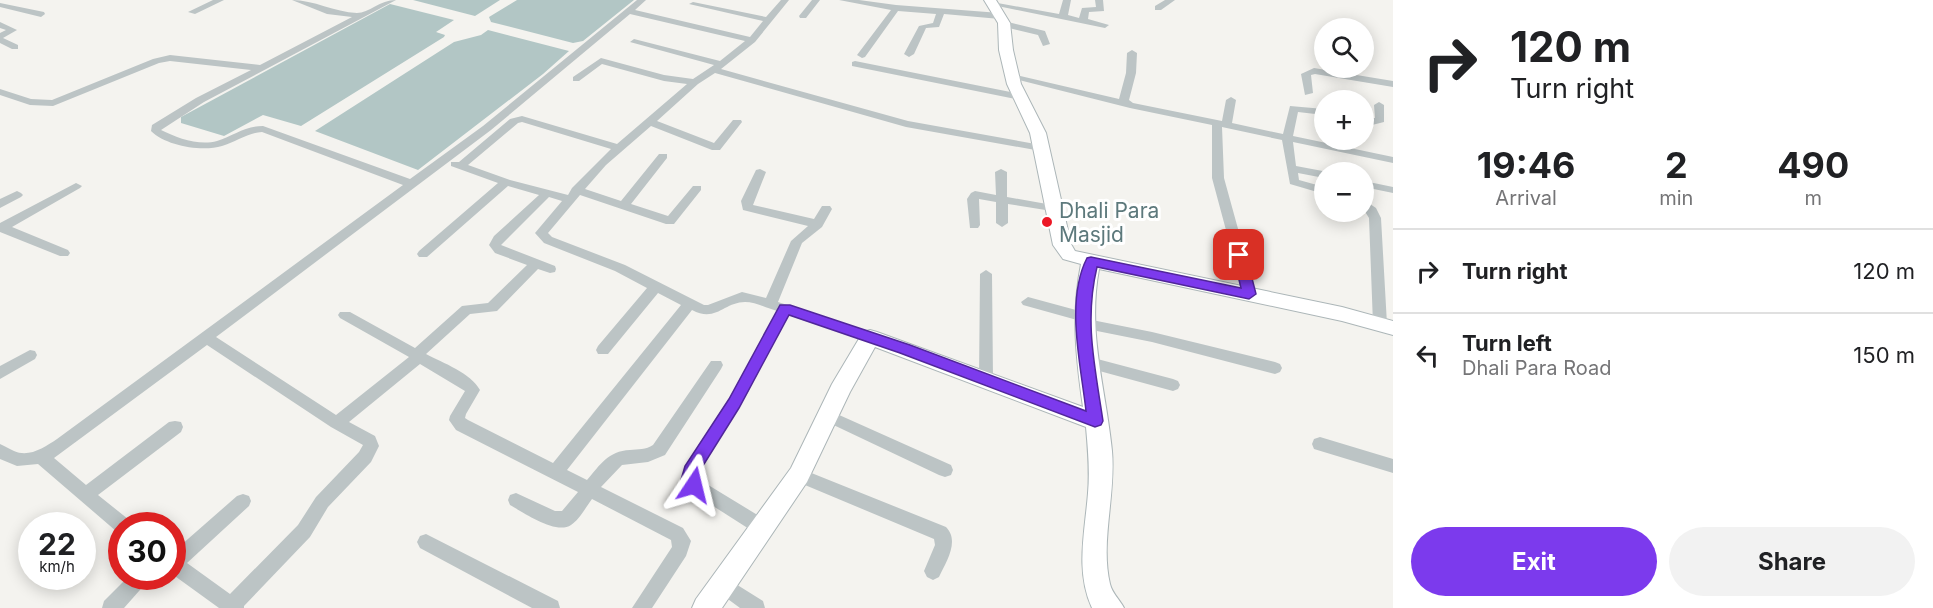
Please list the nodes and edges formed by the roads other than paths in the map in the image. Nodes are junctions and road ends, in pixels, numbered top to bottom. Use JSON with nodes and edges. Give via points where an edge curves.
{"nodes":[{"id":1,"x":220,"y":0,"type":"edge"},
{"id":2,"x":296,"y":0,"type":"edge"},
{"id":3,"x":322,"y":0,"type":"edge"},
{"id":4,"x":392,"y":0,"type":"edge"},
{"id":5,"x":642,"y":0,"type":"edge"},
{"id":6,"x":785,"y":0,"type":"edge"},
{"id":7,"x":816,"y":0,"type":"edge"},
{"id":8,"x":940,"y":0,"type":"edge"},
{"id":9,"x":1067,"y":0,"type":"edge"},
{"id":10,"x":1099,"y":0,"type":"edge"},
{"id":11,"x":1171,"y":0,"type":"edge"},
{"id":12,"x":844,"y":2,"type":"edge"},
{"id":13,"x":693,"y":4,"type":"dead end"},
{"id":14,"x":913,"y":4,"type":"edge"},
{"id":15,"x":0,"y":5,"type":"edge"},
{"id":16,"x":312,"y":5,"type":"junction"},
{"id":17,"x":196,"y":7,"type":"dead end"},
{"id":18,"x":896,"y":8,"type":"junction"},
{"id":19,"x":1158,"y":8,"type":"dead end"},
{"id":20,"x":938,"y":10,"type":"junction"},
{"id":21,"x":628,"y":11,"type":"junction"},
{"id":22,"x":997,"y":11,"type":"edge"},
{"id":23,"x":41,"y":14,"type":"dead end"},
{"id":24,"x":360,"y":16,"type":"junction"},
{"id":25,"x":802,"y":16,"type":"dead end"},
{"id":26,"x":1063,"y":17,"type":"junction"},
{"id":27,"x":768,"y":20,"type":"junction"},
{"id":28,"x":1083,"y":21,"type":"junction"},
{"id":29,"x":0,"y":25,"type":"edge"},
{"id":30,"x":1105,"y":25,"type":"dead end"},
{"id":31,"x":0,"y":38,"type":"edge"},
{"id":32,"x":752,"y":40,"type":"junction"},
{"id":33,"x":634,"y":42,"type":"dead end"},
{"id":34,"x":1046,"y":44,"type":"dead end"},
{"id":35,"x":15,"y":47,"type":"dead end"},
{"id":36,"x":1132,"y":53,"type":"dead end"},
{"id":37,"x":909,"y":54,"type":"dead end"},
{"id":38,"x":716,"y":67,"type":"junction"},
{"id":39,"x":261,"y":68,"type":"junction"},
{"id":40,"x":1012,"y":77,"type":"junction"},
{"id":41,"x":576,"y":79,"type":"dead end"},
{"id":42,"x":695,"y":82,"type":"junction"},
{"id":43,"x":1393,"y":84,"type":"edge"},
{"id":44,"x":0,"y":92,"type":"edge"},
{"id":45,"x":1308,"y":93,"type":"dead end"},
{"id":46,"x":1020,"y":97,"type":"junction"},
{"id":47,"x":1231,"y":100,"type":"dead end"},
{"id":48,"x":1130,"y":105,"type":"junction"},
{"id":49,"x":1379,"y":105,"type":"dead end"},
{"id":50,"x":1314,"y":111,"type":"edge"},
{"id":51,"x":651,"y":122,"type":"junction"},
{"id":52,"x":737,"y":122,"type":"dead end"},
{"id":53,"x":1374,"y":122,"type":"edge"},
{"id":54,"x":1222,"y":124,"type":"junction"},
{"id":55,"x":1287,"y":137,"type":"junction"},
{"id":56,"x":619,"y":148,"type":"junction"},
{"id":57,"x":1041,"y":148,"type":"junction"},
{"id":58,"x":663,"y":156,"type":"dead end"},
{"id":59,"x":445,"y":160,"type":"junction"},
{"id":60,"x":1393,"y":160,"type":"edge"},
{"id":61,"x":460,"y":166,"type":"junction"},
{"id":62,"x":1291,"y":168,"type":"junction"},
{"id":63,"x":760,"y":172,"type":"dead end"},
{"id":64,"x":1001,"y":172,"type":"dead end"},
{"id":65,"x":1314,"y":173,"type":"edge"},
{"id":66,"x":506,"y":182,"type":"junction"},
{"id":67,"x":412,"y":184,"type":"junction"},
{"id":68,"x":76,"y":186,"type":"dead end"},
{"id":69,"x":1374,"y":186,"type":"edge"},
{"id":70,"x":697,"y":188,"type":"dead end"},
{"id":71,"x":1314,"y":188,"type":"edge"},
{"id":72,"x":1393,"y":190,"type":"edge"},
{"id":73,"x":546,"y":194,"type":"junction"},
{"id":74,"x":17,"y":195,"type":"dead end"},
{"id":75,"x":572,"y":195,"type":"junction"},
{"id":76,"x":1001,"y":199,"type":"junction"},
{"id":77,"x":0,"y":204,"type":"edge"},
{"id":78,"x":623,"y":206,"type":"junction"},
{"id":79,"x":826,"y":208,"type":"dead end"},
{"id":80,"x":1054,"y":209,"type":"junction"},
{"id":81,"x":1374,"y":216,"type":"edge"},
{"id":82,"x":818,"y":224,"type":"junction"},
{"id":83,"x":1002,"y":224,"type":"dead end"},
{"id":84,"x":974,"y":225,"type":"dead end"},
{"id":85,"x":1,"y":228,"type":"edge"},
{"id":86,"x":64,"y":253,"type":"dead end"},
{"id":87,"x":423,"y":254,"type":"dead end"},
{"id":88,"x":1091,"y":261,"type":"junction"},
{"id":89,"x":536,"y":264,"type":"junction"},
{"id":90,"x":550,"y":269,"type":"dead end"},
{"id":91,"x":986,"y":274,"type":"dead end"},
{"id":92,"x":656,"y":286,"type":"junction"},
{"id":93,"x":1249,"y":294,"type":"junction"},
{"id":94,"x":1028,"y":302,"type":"dead end"},
{"id":95,"x":690,"y":303,"type":"junction"},
{"id":96,"x":778,"y":306,"type":"junction"},
{"id":97,"x":345,"y":315,"type":"dead end"},
{"id":98,"x":1082,"y":320,"type":"junction"},
{"id":99,"x":1387,"y":326,"type":"edge"},
{"id":100,"x":870,"y":337,"type":"junction"},
{"id":101,"x":207,"y":338,"type":"junction"},
{"id":102,"x":603,"y":350,"type":"dead end"},
{"id":103,"x":30,"y":355,"type":"dead end"},
{"id":104,"x":417,"y":356,"type":"junction"},
{"id":105,"x":1086,"y":362,"type":"junction"},
{"id":106,"x":717,"y":365,"type":"dead end"},
{"id":107,"x":1275,"y":368,"type":"dead end"},
{"id":108,"x":0,"y":374,"type":"edge"},
{"id":109,"x":986,"y":380,"type":"junction"},
{"id":110,"x":1173,"y":385,"type":"dead end"},
{"id":111,"x":828,"y":416,"type":"junction"},
{"id":112,"x":1095,"y":421,"type":"junction"},
{"id":113,"x":337,"y":423,"type":"junction"},
{"id":114,"x":175,"y":427,"type":"dead end"},
{"id":115,"x":1320,"y":444,"type":"dead end"},
{"id":116,"x":2,"y":455,"type":"edge"},
{"id":117,"x":42,"y":458,"type":"junction"},
{"id":118,"x":1393,"y":466,"type":"edge"},
{"id":119,"x":945,"y":470,"type":"dead end"},
{"id":120,"x":555,"y":473,"type":"junction"},
{"id":121,"x":799,"y":475,"type":"junction"},
{"id":122,"x":590,"y":491,"type":"junction"},
{"id":123,"x":84,"y":495,"type":"junction"},
{"id":124,"x":516,"y":500,"type":"dead end"},
{"id":125,"x":243,"y":501,"type":"dead end"},
{"id":126,"x":108,"y":514,"type":"edge"},
{"id":127,"x":763,"y":528,"type":"junction"},
{"id":128,"x":426,"y":543,"type":"dead end"},
{"id":129,"x":186,"y":551,"type":"edge"},
{"id":130,"x":933,"y":571,"type":"dead end"},
{"id":131,"x":186,"y":573,"type":"edge"},
{"id":132,"x":723,"y":585,"type":"junction"},
{"id":133,"x":128,"y":590,"type":"edge"},
{"id":134,"x":233,"y":607,"type":"edge"},
{"id":135,"x":111,"y":608,"type":"edge"},
{"id":136,"x":551,"y":608,"type":"edge"},
{"id":137,"x":641,"y":608,"type":"edge"},
{"id":138,"x":705,"y":608,"type":"edge"},
{"id":139,"x":756,"y":608,"type":"edge"},
{"id":140,"x":1110,"y":608,"type":"edge"}],
"edges":[{"from":1,"to":17,"type":"street"},
{"from":2,"to":16,"type":"street"},
{"from":3,"to":16,"type":"street"},
{"from":4,"to":24,"type":"street"},
{"from":5,"to":21,"type":"street"},
{"from":6,"to":27,"type":"street"},
{"from":7,"to":25,"type":"street"},
{"from":8,"to":20,"type":"street"},
{"from":9,"to":26,"type":"street"},
{"from":10,"to":28,"type":"street","via":[[1101,9],[1085,10]]},
{"from":11,"to":19,"type":"street"},
{"from":12,"to":18,"type":"street"},
{"from":13,"to":27,"type":"street"},
{"from":14,"to":18,"type":"street"},
{"from":14,"to":20,"type":"street"},
{"from":15,"to":23,"type":"street"},
{"from":16,"to":24,"type":"street"},
{"from":18,"to":46,"type":"street","via":[[858,60]]},
{"from":20,"to":22,"type":"street"},
{"from":20,"to":37,"type":"street","via":[[936,25],[923,26]]},
{"from":21,"to":32,"type":"street"},
{"from":21,"to":59,"type":"street"},
{"from":22,"to":26,"type":"street"},
{"from":22,"to":34,"type":"street","via":[[1042,33]]},
{"from":22,"to":40,"type":"street"},
{"from":24,"to":39,"type":"street"},
{"from":26,"to":28,"type":"street"},
{"from":27,"to":32,"type":"street"},
{"from":28,"to":30,"type":"street"},
{"from":29,"to":31,"type":"street","via":[[13,30]]},
{"from":31,"to":35,"type":"street"},
{"from":32,"to":38,"type":"street"},
{"from":33,"to":38,"type":"street"},
{"from":36,"to":48,"type":"street","via":[[1124,101]]},
{"from":38,"to":42,"type":"street"},
{"from":38,"to":57,"type":"street","via":[[906,124]]},
{"from":39,"to":44,"type":"street","via":[[170,58],[53,103],[30,102]]},
{"from":39,"to":67,"type":"street","via":[[165,121],[156,131],[207,146],[249,130],[263,129]]},
{"from":40,"to":46,"type":"street"},
{"from":40,"to":48,"type":"street"},
{"from":41,"to":42,"type":"street","via":[[601,61]]},
{"from":42,"to":51,"type":"street"},
{"from":43,"to":45,"type":"street","via":[[1314,70],[1306,74]]},
{"from":46,"to":57,"type":"street","via":[[1035,123]]},
{"from":47,"to":54,"type":"street"},
{"from":48,"to":54,"type":"street"},
{"from":49,"to":53,"type":"street","via":[[1380,120]]},
{"from":50,"to":55,"type":"street","via":[[1294,108]]},
{"from":51,"to":52,"type":"street","via":[[716,148]]},
{"from":51,"to":56,"type":"street"},
{"from":54,"to":55,"type":"street"},
{"from":54,"to":93,"type":"street","via":[[1218,178]]},
{"from":55,"to":60,"type":"street"},
{"from":55,"to":62,"type":"street"},
{"from":56,"to":61,"type":"street","via":[[518,119]]},
{"from":56,"to":75,"type":"street"},
{"from":57,"to":80,"type":"street"},
{"from":58,"to":78,"type":"street"},
{"from":59,"to":61,"type":"street"},
{"from":59,"to":67,"type":"street"},
{"from":61,"to":66,"type":"street"},
{"from":62,"to":65,"type":"street"},
{"from":62,"to":71,"type":"street","via":[[1294,182]]},
{"from":63,"to":82,"type":"street","via":[[747,207]]},
{"from":64,"to":76,"type":"street"},
{"from":66,"to":73,"type":"street"},
{"from":66,"to":87,"type":"street"},
{"from":67,"to":101,"type":"street"},
{"from":68,"to":85,"type":"street"},
{"from":69,"to":72,"type":"street"},
{"from":70,"to":78,"type":"street","via":[[670,221]]},
{"from":73,"to":75,"type":"street"},
{"from":73,"to":89,"type":"street","via":[[495,245]]},
{"from":74,"to":77,"type":"street"},
{"from":75,"to":78,"type":"street"},
{"from":75,"to":92,"type":"street","via":[[544,227],[543,237]]},
{"from":76,"to":80,"type":"street"},
{"from":76,"to":83,"type":"street"},
{"from":76,"to":84,"type":"street","via":[[973,197]]},
{"from":79,"to":82,"type":"street"},
{"from":80,"to":88,"type":"street","via":[[1065,251]]},
{"from":81,"to":99,"type":"street"},
{"from":82,"to":96,"type":"street","via":[[797,241]]},
{"from":85,"to":86,"type":"street"},
{"from":88,"to":93,"type":"street"},
{"from":88,"to":98,"type":"street"},
{"from":89,"to":90,"type":"street"},
{"from":89,"to":104,"type":"street","via":[[492,308],[467,309]]},
{"from":91,"to":109,"type":"street"},
{"from":92,"to":95,"type":"street"},
{"from":92,"to":102,"type":"street"},
{"from":93,"to":99,"type":"street"},
{"from":94,"to":98,"type":"street"},
{"from":95,"to":96,"type":"street","via":[[710,311],[739,296]]},
{"from":95,"to":120,"type":"street"},
{"from":96,"to":100,"type":"street"},
{"from":96,"to":127,"type":"street","via":[[736,399],[691,471],[690,480]]},
{"from":97,"to":104,"type":"street"},
{"from":98,"to":105,"type":"street"},
{"from":98,"to":107,"type":"street"},
{"from":100,"to":109,"type":"street"},
{"from":100,"to":111,"type":"street"},
{"from":101,"to":113,"type":"street"},
{"from":101,"to":117,"type":"street"},
{"from":103,"to":108,"type":"street"},
{"from":104,"to":113,"type":"street"},
{"from":104,"to":120,"type":"street","via":[[472,390],[471,398],[458,414],[462,424]]},
{"from":105,"to":110,"type":"street"},
{"from":105,"to":112,"type":"street"},
{"from":106,"to":122,"type":"street","via":[[653,456],[620,456]]},
{"from":109,"to":112,"type":"street"},
{"from":111,"to":119,"type":"street"},
{"from":111,"to":121,"type":"street"},
{"from":112,"to":140,"type":"street","via":[[1102,477],[1094,553],[1096,589]]},
{"from":113,"to":134,"type":"street","via":[[369,441],[369,451],[326,496],[304,531]]},
{"from":114,"to":123,"type":"street"},
{"from":115,"to":118,"type":"street"},
{"from":116,"to":117,"type":"street","via":[[21,460]]},
{"from":117,"to":123,"type":"street"},
{"from":120,"to":122,"type":"street"},
{"from":121,"to":127,"type":"street"},
{"from":121,"to":130,"type":"street","via":[[940,533],[944,545]]},
{"from":122,"to":124,"type":"street","via":[[562,520]]},
{"from":122,"to":137,"type":"street","via":[[644,515],[682,541]]},
{"from":123,"to":126,"type":"street"},
{"from":125,"to":129,"type":"street"},
{"from":127,"to":132,"type":"street"},
{"from":128,"to":136,"type":"street"},
{"from":131,"to":134,"type":"street"},
{"from":132,"to":138,"type":"street"},
{"from":132,"to":139,"type":"street"},
{"from":133,"to":135,"type":"street"}]}
